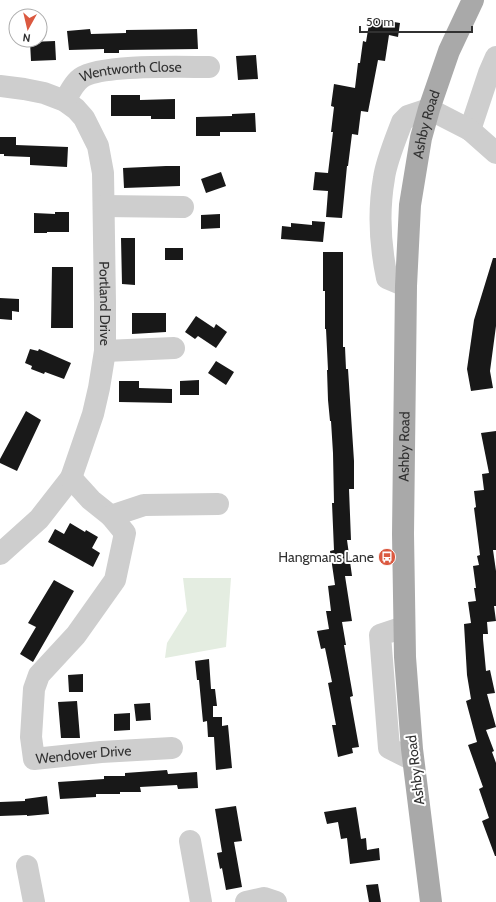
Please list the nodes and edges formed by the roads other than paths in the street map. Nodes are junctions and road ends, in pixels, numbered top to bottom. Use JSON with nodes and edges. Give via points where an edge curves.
{"nodes":[{"id":1,"x":474,"y":0,"type":"edge"},
{"id":2,"x":496,"y":57,"type":"edge"},
{"id":3,"x":209,"y":67,"type":"dead end"},
{"id":4,"x":0,"y":86,"type":"edge"},
{"id":5,"x":66,"y":101,"type":"junction"},
{"id":6,"x":429,"y":109,"type":"junction"},
{"id":7,"x":470,"y":130,"type":"junction"},
{"id":8,"x":496,"y":153,"type":"edge"},
{"id":9,"x":104,"y":206,"type":"junction"},
{"id":10,"x":182,"y":207,"type":"dead end"},
{"id":11,"x":406,"y":286,"type":"junction"},
{"id":12,"x":174,"y":348,"type":"dead end"},
{"id":13,"x":105,"y":351,"type":"junction"},
{"id":14,"x":71,"y":478,"type":"junction"},
{"id":15,"x":218,"y":504,"type":"dead end"},
{"id":16,"x":111,"y":516,"type":"junction"},
{"id":17,"x":0,"y":554,"type":"edge"},
{"id":18,"x":172,"y":748,"type":"dead end"},
{"id":19,"x":190,"y":841,"type":"dead end"},
{"id":20,"x":28,"y":866,"type":"dead end"},
{"id":21,"x":34,"y":902,"type":"edge"},
{"id":22,"x":201,"y":902,"type":"edge"},
{"id":23,"x":246,"y":902,"type":"edge"},
{"id":24,"x":276,"y":902,"type":"edge"},
{"id":25,"x":432,"y":902,"type":"edge"}],
"edges":[{"from":1,"to":6,"type":"main road","name":"Ashby Road","via":[[449,51]]},
{"from":2,"to":7,"type":"street"},
{"from":3,"to":5,"type":"street","name":"Wentworth Close","via":[[127,68],[95,72],[81,78]]},
{"from":4,"to":5,"type":"street","name":"Portland Drive","via":[[24,88]]},
{"from":5,"to":9,"type":"street","name":"Portland Drive","via":[[84,118],[98,146],[103,173]]},
{"from":6,"to":7,"type":"street"},
{"from":6,"to":11,"type":"main road","name":"Ashby Road","via":[[421,138],[410,205]]},
{"from":6,"to":11,"type":"street","via":[[408,116],[402,122],[384,177],[380,230],[382,256],[387,278]]},
{"from":7,"to":8,"type":"street"},
{"from":9,"to":10,"type":"street"},
{"from":9,"to":13,"type":"street","name":"Portland Drive"},
{"from":11,"to":25,"type":"main road","name":"Ashby Road","via":[[404,627],[413,760]]},
{"from":12,"to":13,"type":"street"},
{"from":13,"to":14,"type":"street","name":"Portland Drive","via":[[93,414]]},
{"from":14,"to":16,"type":"street","name":"Wendover Drive","via":[[91,500]]},
{"from":14,"to":17,"type":"street","name":"Portland Drive","via":[[38,519]]},
{"from":15,"to":16,"type":"street","via":[[144,505]]},
{"from":16,"to":18,"type":"street","name":"Wendover Drive","via":[[125,533],[115,580],[76,635],[39,675],[34,689],[31,737],[34,759]]},
{"from":19,"to":22,"type":"street"},
{"from":20,"to":21,"type":"street"},
{"from":23,"to":24,"type":"street","via":[[264,898]]}]}
